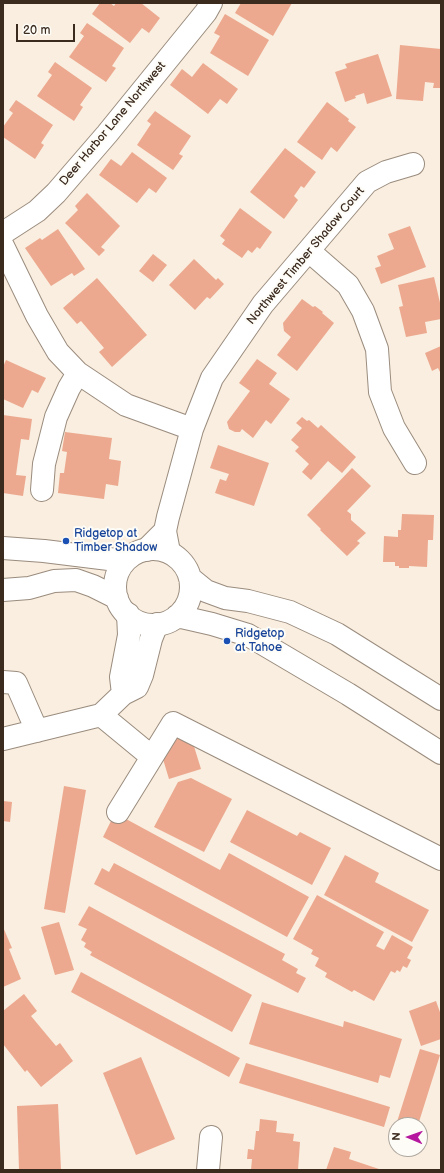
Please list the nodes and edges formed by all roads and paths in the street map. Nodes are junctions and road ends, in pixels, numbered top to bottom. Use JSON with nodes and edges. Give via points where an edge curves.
{"nodes":[{"id":1,"x":211,"y":3,"type":"edge"},
{"id":2,"x":413,"y":164,"type":"dead end"},
{"id":3,"x":3,"y":233,"type":"edge"},
{"id":4,"x":3,"y":246,"type":"edge"},
{"id":5,"x":309,"y":251,"type":"junction"},
{"id":6,"x":78,"y":373,"type":"junction"},
{"id":7,"x":192,"y":429,"type":"junction"},
{"id":8,"x":415,"y":464,"type":"dead end"},
{"id":9,"x":42,"y":490,"type":"dead end"},
{"id":10,"x":165,"y":531,"type":"junction"},
{"id":11,"x":3,"y":548,"type":"edge"},
{"id":12,"x":146,"y":550,"type":"junction"},
{"id":13,"x":169,"y":552,"type":"junction"},
{"id":14,"x":125,"y":561,"type":"junction"},
{"id":15,"x":190,"y":578,"type":"junction"},
{"id":16,"x":3,"y":590,"type":"edge"},
{"id":17,"x":122,"y":606,"type":"junction"},
{"id":18,"x":177,"y":616,"type":"junction"},
{"id":19,"x":157,"y":624,"type":"junction"},
{"id":20,"x":3,"y":682,"type":"edge"},
{"id":21,"x":123,"y":694,"type":"junction"},
{"id":22,"x":441,"y":699,"type":"edge"},
{"id":23,"x":101,"y":715,"type":"junction"},
{"id":24,"x":37,"y":731,"type":"junction"},
{"id":25,"x":3,"y":739,"type":"edge"},
{"id":26,"x":441,"y":753,"type":"edge"},
{"id":27,"x":152,"y":757,"type":"junction"},
{"id":28,"x":118,"y":812,"type":"dead end"},
{"id":29,"x":441,"y":859,"type":"edge"},
{"id":30,"x":211,"y":1137,"type":"dead end"},
{"id":31,"x":208,"y":1170,"type":"edge"}],
"edges":[{"from":1,"to":3,"type":"street","name":"Deer Harbor Lane Northwest","via":[[112,128],[56,193],[37,211]]},
{"from":2,"to":5,"type":"street","name":"Northwest Timber Shadow Court","via":[[386,172],[367,182]]},
{"from":4,"to":6,"type":"street","via":[[40,322],[58,352]]},
{"from":5,"to":7,"type":"street","name":"Northwest Timber Shadow Court","via":[[263,304],[212,378]]},
{"from":5,"to":8,"type":"street","via":[[348,285],[363,311],[377,349],[380,392],[394,428]]},
{"from":6,"to":7,"type":"street","via":[[126,405]]},
{"from":6,"to":9,"type":"street","via":[[56,417],[44,464]]},
{"from":7,"to":10,"type":"street","name":"Northwest Timber Shadow Court"},
{"from":10,"to":12,"type":"street"},
{"from":10,"to":13,"type":"street","name":"Northwest Timber Shadow Court"},
{"from":11,"to":14,"type":"street"},
{"from":12,"to":13,"type":"street"},
{"from":12,"to":14,"type":"street"},
{"from":13,"to":15,"type":"street","via":[[179,558]]},
{"from":14,"to":17,"type":"street","via":[[116,585]]},
{"from":15,"to":18,"type":"street","via":[[189,599]]},
{"from":15,"to":22,"type":"street","via":[[206,591],[225,598],[290,612],[336,634]]},
{"from":16,"to":17,"type":"street","via":[[76,580],[93,586]]},
{"from":17,"to":19,"type":"street","via":[[142,623]]},
{"from":17,"to":21,"type":"street","via":[[129,635],[121,678]]},
{"from":18,"to":19,"type":"street"},
{"from":18,"to":26,"type":"street","via":[[248,635]]},
{"from":19,"to":21,"type":"street","via":[[137,687]]},
{"from":20,"to":24,"type":"street","via":[[16,683]]},
{"from":21,"to":23,"type":"street"},
{"from":23,"to":24,"type":"street"},
{"from":23,"to":27,"type":"street"},
{"from":24,"to":25,"type":"street"},
{"from":27,"to":28,"type":"street"},
{"from":27,"to":29,"type":"street","via":[[173,723]]},
{"from":30,"to":31,"type":"street"}]}
